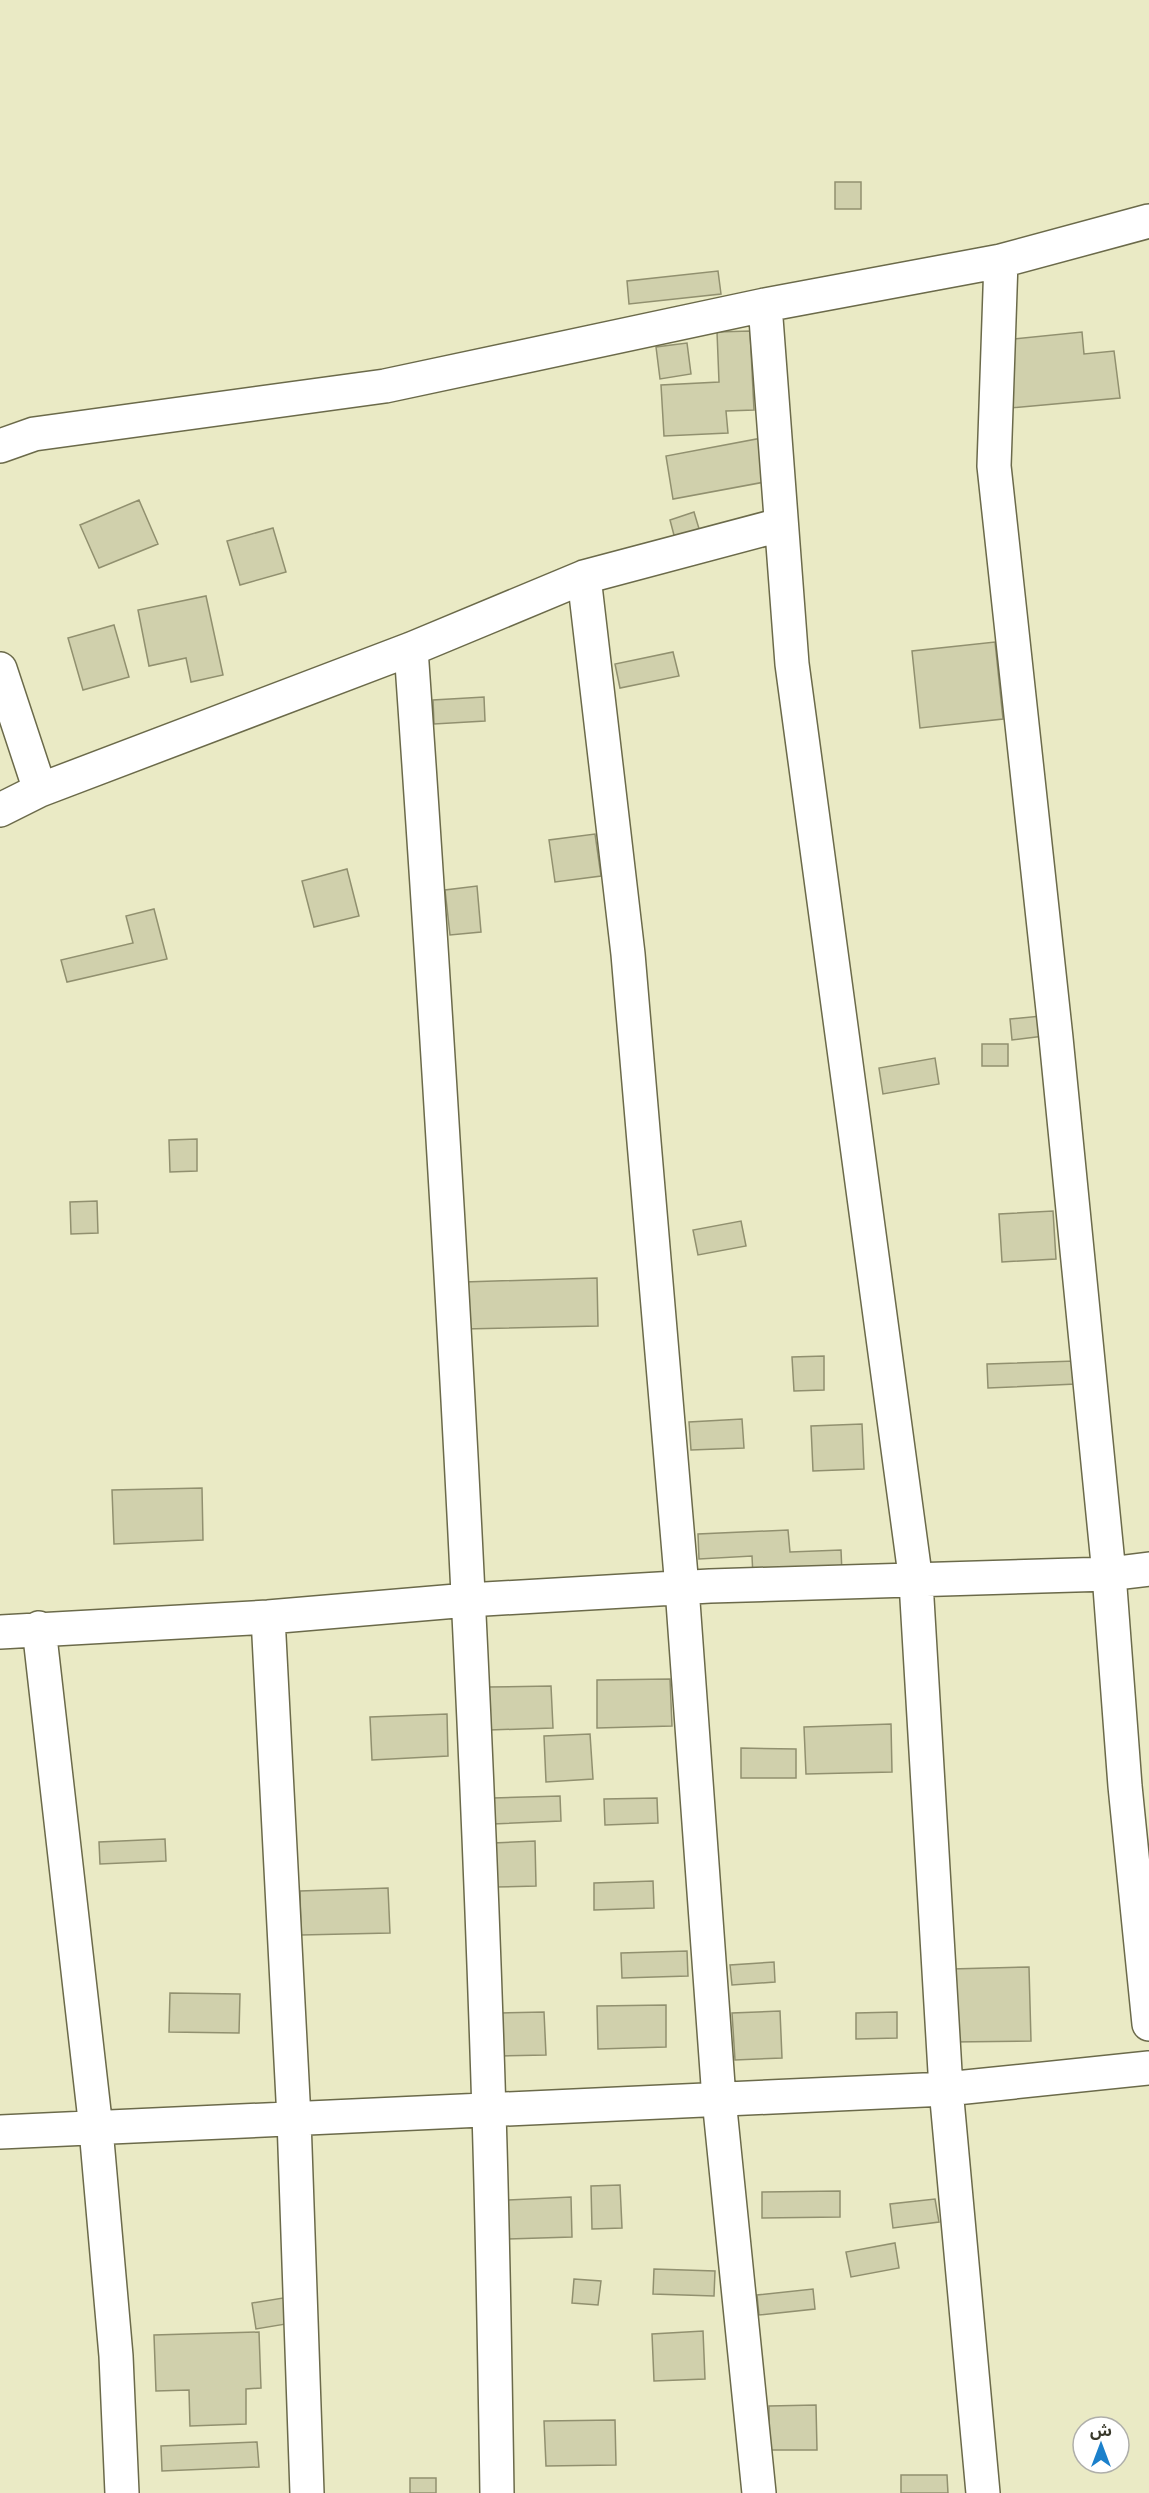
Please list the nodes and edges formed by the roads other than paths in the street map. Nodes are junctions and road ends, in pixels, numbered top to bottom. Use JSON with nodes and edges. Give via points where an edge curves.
{"nodes":[{"id":1,"x":1149,"y":221,"type":"edge"},
{"id":2,"x":1001,"y":261,"type":"junction"},
{"id":3,"x":765,"y":306,"type":"junction"},
{"id":4,"x":0,"y":446,"type":"edge"},
{"id":5,"x":780,"y":525,"type":"junction"},
{"id":6,"x":584,"y":577,"type":"junction"},
{"id":7,"x":411,"y":649,"type":"junction"},
{"id":8,"x":0,"y":669,"type":"edge"},
{"id":9,"x":40,"y":790,"type":"junction"},
{"id":10,"x":0,"y":810,"type":"edge"},
{"id":11,"x":1149,"y":1569,"type":"edge"},
{"id":12,"x":1109,"y":1574,"type":"junction"},
{"id":13,"x":916,"y":1582,"type":"junction"},
{"id":14,"x":682,"y":1588,"type":"junction"},
{"id":15,"x":468,"y":1600,"type":"junction"},
{"id":16,"x":267,"y":1617,"type":"junction"},
{"id":17,"x":39,"y":1628,"type":"junction"},
{"id":18,"x":0,"y":1632,"type":"edge"},
{"id":19,"x":1149,"y":2024,"type":"edge"},
{"id":20,"x":1149,"y":2068,"type":"edge"},
{"id":21,"x":946,"y":2089,"type":"junction"},
{"id":22,"x":719,"y":2099,"type":"junction"},
{"id":23,"x":489,"y":2112,"type":"junction"},
{"id":24,"x":294,"y":2119,"type":"junction"},
{"id":25,"x":96,"y":2128,"type":"junction"},
{"id":26,"x":0,"y":2133,"type":"edge"},
{"id":27,"x":122,"y":2493,"type":"edge"},
{"id":28,"x":307,"y":2493,"type":"edge"},
{"id":29,"x":497,"y":2493,"type":"edge"},
{"id":30,"x":759,"y":2493,"type":"edge"},
{"id":31,"x":983,"y":2493,"type":"edge"}],
"edges":[{"from":1,"to":2,"type":"street"},
{"from":2,"to":3,"type":"street"},
{"from":2,"to":12,"type":"street","via":[[994,465]]},
{"from":3,"to":4,"type":"street","via":[[385,386],[34,434]]},
{"from":3,"to":5,"type":"street"},
{"from":5,"to":6,"type":"street"},
{"from":5,"to":13,"type":"street","via":[[792,664],[822,902]]},
{"from":6,"to":7,"type":"street"},
{"from":6,"to":14,"type":"street","via":[[628,954]]},
{"from":7,"to":9,"type":"street"},
{"from":7,"to":15,"type":"street","via":[[447,1196]]},
{"from":8,"to":9,"type":"street"},
{"from":9,"to":10,"type":"street"},
{"from":11,"to":12,"type":"street"},
{"from":12,"to":13,"type":"street"},
{"from":12,"to":19,"type":"street"},
{"from":13,"to":14,"type":"street"},
{"from":13,"to":21,"type":"street"},
{"from":14,"to":15,"type":"street"},
{"from":14,"to":22,"type":"street"},
{"from":15,"to":16,"type":"street"},
{"from":15,"to":23,"type":"street"},
{"from":16,"to":17,"type":"street"},
{"from":16,"to":24,"type":"street"},
{"from":17,"to":18,"type":"street"},
{"from":17,"to":25,"type":"street"},
{"from":20,"to":21,"type":"street"},
{"from":21,"to":22,"type":"street"},
{"from":21,"to":31,"type":"street"},
{"from":22,"to":23,"type":"street"},
{"from":22,"to":30,"type":"street"},
{"from":23,"to":24,"type":"street"},
{"from":23,"to":29,"type":"street"},
{"from":24,"to":25,"type":"street"},
{"from":24,"to":28,"type":"street"},
{"from":25,"to":26,"type":"street"},
{"from":25,"to":27,"type":"street","via":[[116,2356]]}]}
